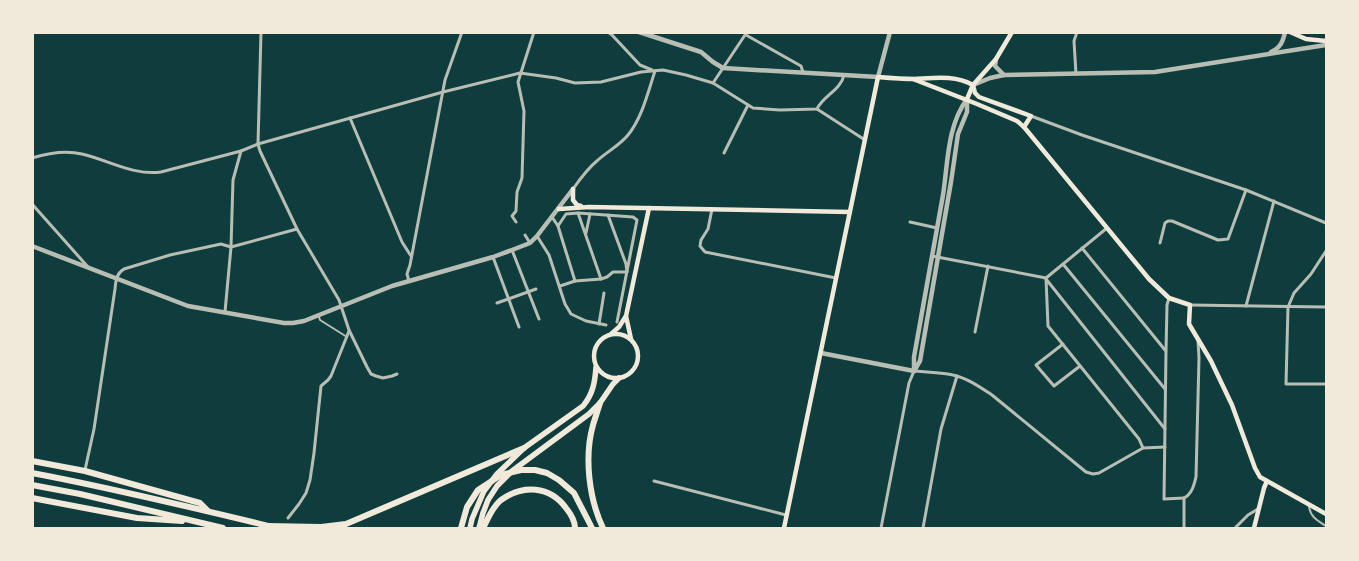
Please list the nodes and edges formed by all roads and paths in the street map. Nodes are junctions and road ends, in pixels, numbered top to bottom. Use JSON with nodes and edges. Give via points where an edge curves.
{"nodes":[{"id":1,"x":261,"y":32,"type":"edge"},
{"id":2,"x":462,"y":32,"type":"edge"},
{"id":3,"x":534,"y":32,"type":"edge"},
{"id":4,"x":639,"y":32,"type":"edge"},
{"id":5,"x":890,"y":32,"type":"edge"},
{"id":6,"x":1012,"y":32,"type":"edge"},
{"id":7,"x":1077,"y":32,"type":"edge"},
{"id":8,"x":1285,"y":32,"type":"edge"},
{"id":9,"x":1290,"y":32,"type":"edge"},
{"id":10,"x":610,"y":34,"type":"edge"},
{"id":11,"x":746,"y":34,"type":"edge"},
{"id":12,"x":1326,"y":43,"type":"edge"},
{"id":13,"x":1265,"y":54,"type":"junction"},
{"id":14,"x":996,"y":59,"type":"junction"},
{"id":15,"x":723,"y":68,"type":"junction"},
{"id":16,"x":655,"y":71,"type":"junction"},
{"id":17,"x":520,"y":73,"type":"junction"},
{"id":18,"x":803,"y":73,"type":"junction"},
{"id":19,"x":1076,"y":74,"type":"junction"},
{"id":20,"x":1004,"y":75,"type":"junction"},
{"id":21,"x":844,"y":76,"type":"junction"},
{"id":22,"x":878,"y":77,"type":"junction"},
{"id":23,"x":913,"y":79,"type":"junction"},
{"id":24,"x":713,"y":83,"type":"junction"},
{"id":25,"x":973,"y":85,"type":"junction"},
{"id":26,"x":443,"y":92,"type":"junction"},
{"id":27,"x":966,"y":99,"type":"junction"},
{"id":28,"x":748,"y":105,"type":"junction"},
{"id":29,"x":817,"y":109,"type":"junction"},
{"id":30,"x":1023,"y":112,"type":"junction"},
{"id":31,"x":1031,"y":116,"type":"junction"},
{"id":32,"x":350,"y":118,"type":"junction"},
{"id":33,"x":1017,"y":121,"type":"junction"},
{"id":34,"x":1024,"y":127,"type":"junction"},
{"id":35,"x":865,"y":140,"type":"junction"},
{"id":36,"x":258,"y":144,"type":"junction"},
{"id":37,"x":240,"y":151,"type":"junction"},
{"id":38,"x":724,"y":153,"type":"dead end"},
{"id":39,"x":32,"y":158,"type":"edge"},
{"id":40,"x":573,"y":189,"type":"junction"},
{"id":41,"x":1246,"y":190,"type":"junction"},
{"id":42,"x":1274,"y":201,"type":"junction"},
{"id":43,"x":32,"y":204,"type":"edge"},
{"id":44,"x":582,"y":207,"type":"junction"},
{"id":45,"x":649,"y":208,"type":"junction"},
{"id":46,"x":559,"y":209,"type":"junction"},
{"id":47,"x":712,"y":209,"type":"junction"},
{"id":48,"x":850,"y":212,"type":"junction"},
{"id":49,"x":578,"y":213,"type":"junction"},
{"id":50,"x":590,"y":214,"type":"junction"},
{"id":51,"x":608,"y":215,"type":"junction"},
{"id":52,"x":552,"y":217,"type":"junction"},
{"id":53,"x":516,"y":222,"type":"dead end"},
{"id":54,"x":910,"y":222,"type":"dead end"},
{"id":55,"x":1326,"y":223,"type":"edge"},
{"id":56,"x":558,"y":226,"type":"junction"},
{"id":57,"x":937,"y":228,"type":"junction"},
{"id":58,"x":1107,"y":228,"type":"junction"},
{"id":59,"x":297,"y":229,"type":"junction"},
{"id":60,"x":586,"y":233,"type":"junction"},
{"id":61,"x":526,"y":236,"type":"dead end"},
{"id":62,"x":537,"y":236,"type":"junction"},
{"id":63,"x":530,"y":243,"type":"junction"},
{"id":64,"x":1160,"y":243,"type":"dead end"},
{"id":65,"x":32,"y":246,"type":"edge"},
{"id":66,"x":231,"y":248,"type":"junction"},
{"id":67,"x":1082,"y":248,"type":"junction"},
{"id":68,"x":512,"y":250,"type":"junction"},
{"id":69,"x":1326,"y":251,"type":"edge"},
{"id":70,"x":411,"y":256,"type":"junction"},
{"id":71,"x":932,"y":256,"type":"junction"},
{"id":72,"x":493,"y":257,"type":"junction"},
{"id":73,"x":938,"y":257,"type":"junction"},
{"id":74,"x":1063,"y":264,"type":"junction"},
{"id":75,"x":988,"y":266,"type":"junction"},
{"id":76,"x":89,"y":268,"type":"junction"},
{"id":77,"x":627,"y":272,"type":"junction"},
{"id":78,"x":116,"y":278,"type":"junction"},
{"id":79,"x":836,"y":278,"type":"junction"},
{"id":80,"x":1046,"y":278,"type":"junction"},
{"id":81,"x":601,"y":279,"type":"junction"},
{"id":82,"x":408,"y":280,"type":"junction"},
{"id":83,"x":575,"y":281,"type":"junction"},
{"id":84,"x":560,"y":286,"type":"junction"},
{"id":85,"x":536,"y":290,"type":"dead end"},
{"id":86,"x":528,"y":292,"type":"junction"},
{"id":87,"x":604,"y":293,"type":"dead end"},
{"id":88,"x":1169,"y":298,"type":"junction"},
{"id":89,"x":509,"y":299,"type":"junction"},
{"id":90,"x":497,"y":303,"type":"dead end"},
{"id":91,"x":342,"y":305,"type":"junction"},
{"id":92,"x":1190,"y":305,"type":"junction"},
{"id":93,"x":1246,"y":306,"type":"junction"},
{"id":94,"x":1288,"y":306,"type":"junction"},
{"id":95,"x":1326,"y":307,"type":"edge"},
{"id":96,"x":225,"y":312,"type":"junction"},
{"id":97,"x":318,"y":315,"type":"junction"},
{"id":98,"x":626,"y":316,"type":"junction"},
{"id":99,"x":539,"y":319,"type":"dead end"},
{"id":100,"x":617,"y":322,"type":"dead end"},
{"id":101,"x":600,"y":324,"type":"junction"},
{"id":102,"x":606,"y":325,"type":"dead end"},
{"id":103,"x":519,"y":327,"type":"dead end"},
{"id":104,"x":350,"y":330,"type":"junction"},
{"id":105,"x":975,"y":332,"type":"dead end"},
{"id":106,"x":611,"y":334,"type":"junction"},
{"id":107,"x":347,"y":337,"type":"junction"},
{"id":108,"x":631,"y":339,"type":"junction"},
{"id":109,"x":1198,"y":340,"type":"junction"},
{"id":110,"x":1063,"y":344,"type":"junction"},
{"id":111,"x":1166,"y":351,"type":"junction"},
{"id":112,"x":821,"y":353,"type":"junction"},
{"id":113,"x":1080,"y":366,"type":"junction"},
{"id":114,"x":596,"y":368,"type":"junction"},
{"id":115,"x":914,"y":371,"type":"junction"},
{"id":116,"x":397,"y":374,"type":"dead end"},
{"id":117,"x":957,"y":376,"type":"junction"},
{"id":118,"x":620,"y":378,"type":"junction"},
{"id":119,"x":1326,"y":384,"type":"edge"},
{"id":120,"x":1165,"y":390,"type":"junction"},
{"id":121,"x":600,"y":403,"type":"junction"},
{"id":122,"x":1165,"y":429,"type":"junction"},
{"id":123,"x":1164,"y":447,"type":"junction"},
{"id":124,"x":524,"y":448,"type":"junction"},
{"id":125,"x":1143,"y":448,"type":"junction"},
{"id":126,"x":32,"y":461,"type":"edge"},
{"id":127,"x":85,"y":471,"type":"junction"},
{"id":128,"x":32,"y":473,"type":"edge"},
{"id":129,"x":654,"y":481,"type":"dead end"},
{"id":130,"x":1268,"y":481,"type":"junction"},
{"id":131,"x":32,"y":485,"type":"edge"},
{"id":132,"x":32,"y":498,"type":"edge"},
{"id":133,"x":1184,"y":498,"type":"junction"},
{"id":134,"x":1309,"y":504,"type":"junction"},
{"id":135,"x":1259,"y":508,"type":"junction"},
{"id":136,"x":208,"y":511,"type":"junction"},
{"id":137,"x":1326,"y":514,"type":"edge"},
{"id":138,"x":787,"y":516,"type":"junction"},
{"id":139,"x":288,"y":518,"type":"dead end"},
{"id":140,"x":197,"y":522,"type":"junction"},
{"id":141,"x":266,"y":526,"type":"junction"},
{"id":142,"x":1326,"y":526,"type":"edge"},
{"id":143,"x":223,"y":528,"type":"edge"},
{"id":144,"x":277,"y":528,"type":"edge"},
{"id":145,"x":461,"y":528,"type":"edge"},
{"id":146,"x":470,"y":528,"type":"edge"},
{"id":147,"x":479,"y":528,"type":"edge"},
{"id":148,"x":483,"y":528,"type":"edge"},
{"id":149,"x":575,"y":528,"type":"edge"},
{"id":150,"x":592,"y":528,"type":"edge"},
{"id":151,"x":603,"y":528,"type":"edge"},
{"id":152,"x":784,"y":528,"type":"edge"},
{"id":153,"x":881,"y":528,"type":"edge"},
{"id":154,"x":923,"y":528,"type":"edge"},
{"id":155,"x":1184,"y":528,"type":"edge"},
{"id":156,"x":1235,"y":528,"type":"edge"},
{"id":157,"x":1254,"y":528,"type":"edge"}],
"edges":[{"from":1,"to":36,"type":"street"},
{"from":2,"to":26,"type":"street"},
{"from":3,"to":17,"type":"street"},
{"from":4,"to":15,"type":"street","via":[[701,52]]},
{"from":5,"to":22,"type":"street"},
{"from":6,"to":14,"type":"main road"},
{"from":7,"to":19,"type":"street","via":[[1074,41]]},
{"from":8,"to":13,"type":"street","via":[[1279,48]]},
{"from":9,"to":12,"type":"main road"},
{"from":10,"to":16,"type":"street","via":[[640,65]]},
{"from":11,"to":15,"type":"street"},
{"from":11,"to":18,"type":"street","via":[[801,66]]},
{"from":12,"to":13,"type":"street"},
{"from":13,"to":19,"type":"street","via":[[1155,72]]},
{"from":14,"to":20,"type":"street","via":[[995,66]]},
{"from":14,"to":25,"type":"main road"},
{"from":15,"to":18,"type":"street"},
{"from":15,"to":24,"type":"street"},
{"from":16,"to":17,"type":"street","via":[[575,83]]},
{"from":16,"to":24,"type":"street","via":[[663,70]]},
{"from":16,"to":40,"type":"street","via":[[639,116],[628,135],[597,160]]},
{"from":17,"to":26,"type":"street"},
{"from":17,"to":53,"type":"street","via":[[518,82],[524,111],[522,178],[512,216]]},
{"from":18,"to":21,"type":"street"},
{"from":19,"to":20,"type":"street"},
{"from":20,"to":25,"type":"street"},
{"from":21,"to":22,"type":"street"},
{"from":21,"to":29,"type":"street"},
{"from":22,"to":23,"type":"main road"},
{"from":22,"to":35,"type":"main road"},
{"from":23,"to":25,"type":"main road","via":[[957,78]]},
{"from":23,"to":27,"type":"main road"},
{"from":24,"to":28,"type":"street"},
{"from":25,"to":27,"type":"main road"},
{"from":25,"to":30,"type":"main road","via":[[979,97]]},
{"from":26,"to":32,"type":"street"},
{"from":26,"to":70,"type":"street"},
{"from":27,"to":33,"type":"main road"},
{"from":27,"to":57,"type":"street","via":[[952,133]]},
{"from":27,"to":73,"type":"street","via":[[967,112],[958,134]]},
{"from":28,"to":29,"type":"street","via":[[780,110]]},
{"from":28,"to":38,"type":"street"},
{"from":29,"to":35,"type":"street"},
{"from":30,"to":31,"type":"main road"},
{"from":30,"to":33,"type":"main road"},
{"from":31,"to":34,"type":"main road"},
{"from":31,"to":41,"type":"street"},
{"from":32,"to":36,"type":"street"},
{"from":32,"to":70,"type":"street","via":[[402,242]]},
{"from":33,"to":34,"type":"main road"},
{"from":34,"to":58,"type":"main road"},
{"from":35,"to":48,"type":"main road"},
{"from":36,"to":37,"type":"street"},
{"from":36,"to":59,"type":"street"},
{"from":37,"to":39,"type":"street","via":[[151,174],[81,153],[49,153]]},
{"from":37,"to":66,"type":"street","via":[[233,180]]},
{"from":40,"to":44,"type":"main road","via":[[574,203]]},
{"from":40,"to":46,"type":"street"},
{"from":41,"to":42,"type":"street"},
{"from":41,"to":64,"type":"street","via":[[1228,239],[1218,240],[1168,221]]},
{"from":42,"to":55,"type":"street"},
{"from":42,"to":93,"type":"street"},
{"from":43,"to":76,"type":"street"},
{"from":44,"to":45,"type":"main road"},
{"from":44,"to":46,"type":"main road"},
{"from":45,"to":47,"type":"main road"},
{"from":45,"to":98,"type":"main road"},
{"from":46,"to":52,"type":"street"},
{"from":47,"to":48,"type":"main road"},
{"from":47,"to":79,"type":"street","via":[[700,246],[705,252]]},
{"from":48,"to":79,"type":"main road"},
{"from":49,"to":50,"type":"street"},
{"from":49,"to":56,"type":"street","via":[[566,214]]},
{"from":49,"to":60,"type":"street"},
{"from":50,"to":51,"type":"street"},
{"from":50,"to":60,"type":"street"},
{"from":51,"to":77,"type":"street"},
{"from":51,"to":77,"type":"street","via":[[637,220]]},
{"from":52,"to":56,"type":"street"},
{"from":52,"to":62,"type":"street"},
{"from":54,"to":57,"type":"street"},
{"from":56,"to":83,"type":"street"},
{"from":57,"to":71,"type":"street"},
{"from":58,"to":67,"type":"street"},
{"from":58,"to":88,"type":"main road"},
{"from":59,"to":66,"type":"street"},
{"from":59,"to":91,"type":"street"},
{"from":60,"to":81,"type":"street"},
{"from":61,"to":63,"type":"street"},
{"from":62,"to":63,"type":"street"},
{"from":62,"to":84,"type":"street","via":[[549,255]]},
{"from":63,"to":68,"type":"street"},
{"from":65,"to":76,"type":"street"},
{"from":66,"to":78,"type":"street","via":[[221,244],[170,255],[124,269]]},
{"from":66,"to":96,"type":"street"},
{"from":67,"to":74,"type":"street"},
{"from":67,"to":111,"type":"street"},
{"from":68,"to":72,"type":"street"},
{"from":68,"to":86,"type":"street"},
{"from":69,"to":94,"type":"street"},
{"from":70,"to":82,"type":"street"},
{"from":71,"to":73,"type":"street"},
{"from":71,"to":115,"type":"street"},
{"from":72,"to":82,"type":"street"},
{"from":72,"to":89,"type":"street"},
{"from":73,"to":75,"type":"street"},
{"from":73,"to":115,"type":"street","via":[[920,361]]},
{"from":74,"to":80,"type":"street"},
{"from":74,"to":120,"type":"street"},
{"from":75,"to":80,"type":"street"},
{"from":75,"to":105,"type":"street"},
{"from":76,"to":78,"type":"street"},
{"from":77,"to":81,"type":"street","via":[[613,272]]},
{"from":77,"to":100,"type":"street"},
{"from":78,"to":96,"type":"street","via":[[188,306]]},
{"from":78,"to":127,"type":"street","via":[[96,420]]},
{"from":79,"to":112,"type":"main road"},
{"from":80,"to":110,"type":"street","via":[[1048,326]]},
{"from":80,"to":122,"type":"street"},
{"from":81,"to":83,"type":"street"},
{"from":82,"to":91,"type":"street"},
{"from":83,"to":84,"type":"street"},
{"from":84,"to":101,"type":"street","via":[[571,314],[586,322]]},
{"from":85,"to":86,"type":"street"},
{"from":86,"to":89,"type":"street"},
{"from":86,"to":99,"type":"street"},
{"from":87,"to":101,"type":"street"},
{"from":88,"to":92,"type":"main road"},
{"from":88,"to":111,"type":"street"},
{"from":89,"to":90,"type":"street"},
{"from":89,"to":103,"type":"street"},
{"from":91,"to":97,"type":"street"},
{"from":91,"to":104,"type":"street"},
{"from":92,"to":93,"type":"street"},
{"from":92,"to":109,"type":"main road","via":[[1189,324]]},
{"from":93,"to":94,"type":"street"},
{"from":94,"to":95,"type":"street"},
{"from":94,"to":119,"type":"street","via":[[1286,384]]},
{"from":96,"to":97,"type":"street","via":[[284,323]]},
{"from":97,"to":107,"type":"lane","via":[[320,320]]},
{"from":98,"to":106,"type":"main road"},
{"from":98,"to":108,"type":"main road"},
{"from":101,"to":102,"type":"street"},
{"from":104,"to":107,"type":"street"},
{"from":104,"to":116,"type":"street","via":[[371,374],[383,378]]},
{"from":106,"to":108,"type":"main road"},
{"from":106,"to":114,"type":"main road","via":[[604,336],[595,347],[593,361]]},
{"from":107,"to":139,"type":"street","via":[[331,376],[321,386],[310,480],[306,492]]},
{"from":108,"to":118,"type":"main road","via":[[638,358],[632,371]]},
{"from":109,"to":130,"type":"main road","via":[[1232,405],[1257,473]]},
{"from":109,"to":133,"type":"street","via":[[1196,477],[1191,491]]},
{"from":110,"to":113,"type":"street"},
{"from":110,"to":113,"type":"street","via":[[1036,365],[1054,386]]},
{"from":111,"to":120,"type":"street"},
{"from":112,"to":115,"type":"street"},
{"from":112,"to":138,"type":"main road"},
{"from":113,"to":125,"type":"street"},
{"from":114,"to":118,"type":"main road","via":[[606,377]]},
{"from":114,"to":124,"type":"highway","via":[[590,398],[583,406]]},
{"from":115,"to":117,"type":"street"},
{"from":115,"to":153,"type":"street"},
{"from":117,"to":125,"type":"street","via":[[992,395],[1086,472],[1099,473]]},
{"from":117,"to":154,"type":"street","via":[[941,429]]},
{"from":118,"to":121,"type":"highway"},
{"from":120,"to":122,"type":"street"},
{"from":121,"to":147,"type":"highway","via":[[497,486],[488,500]]},
{"from":121,"to":151,"type":"highway","via":[[592,427],[588,458],[590,486]]},
{"from":122,"to":123,"type":"street"},
{"from":123,"to":125,"type":"street"},
{"from":123,"to":133,"type":"street","via":[[1164,498]]},
{"from":124,"to":141,"type":"highway","via":[[346,524]]},
{"from":124,"to":146,"type":"highway","via":[[484,491]]},
{"from":126,"to":127,"type":"highway"},
{"from":127,"to":136,"type":"highway","via":[[200,503]]},
{"from":128,"to":136,"type":"highway"},
{"from":129,"to":138,"type":"street"},
{"from":130,"to":134,"type":"main road"},
{"from":130,"to":135,"type":"main road"},
{"from":131,"to":140,"type":"highway"},
{"from":132,"to":140,"type":"highway","via":[[137,518]]},
{"from":133,"to":155,"type":"street"},
{"from":134,"to":137,"type":"main road"},
{"from":134,"to":142,"type":"lane","via":[[1312,516]]},
{"from":135,"to":156,"type":"street"},
{"from":135,"to":157,"type":"main road"},
{"from":136,"to":141,"type":"highway"},
{"from":138,"to":152,"type":"main road"},
{"from":140,"to":143,"type":"highway"},
{"from":141,"to":144,"type":"highway"},
{"from":145,"to":150,"type":"highway","via":[[467,508],[478,490],[501,475],[535,470],[559,480],[574,494]]},
{"from":148,"to":149,"type":"highway","via":[[500,501],[514,492],[530,489],[545,491],[560,499]]}]}
